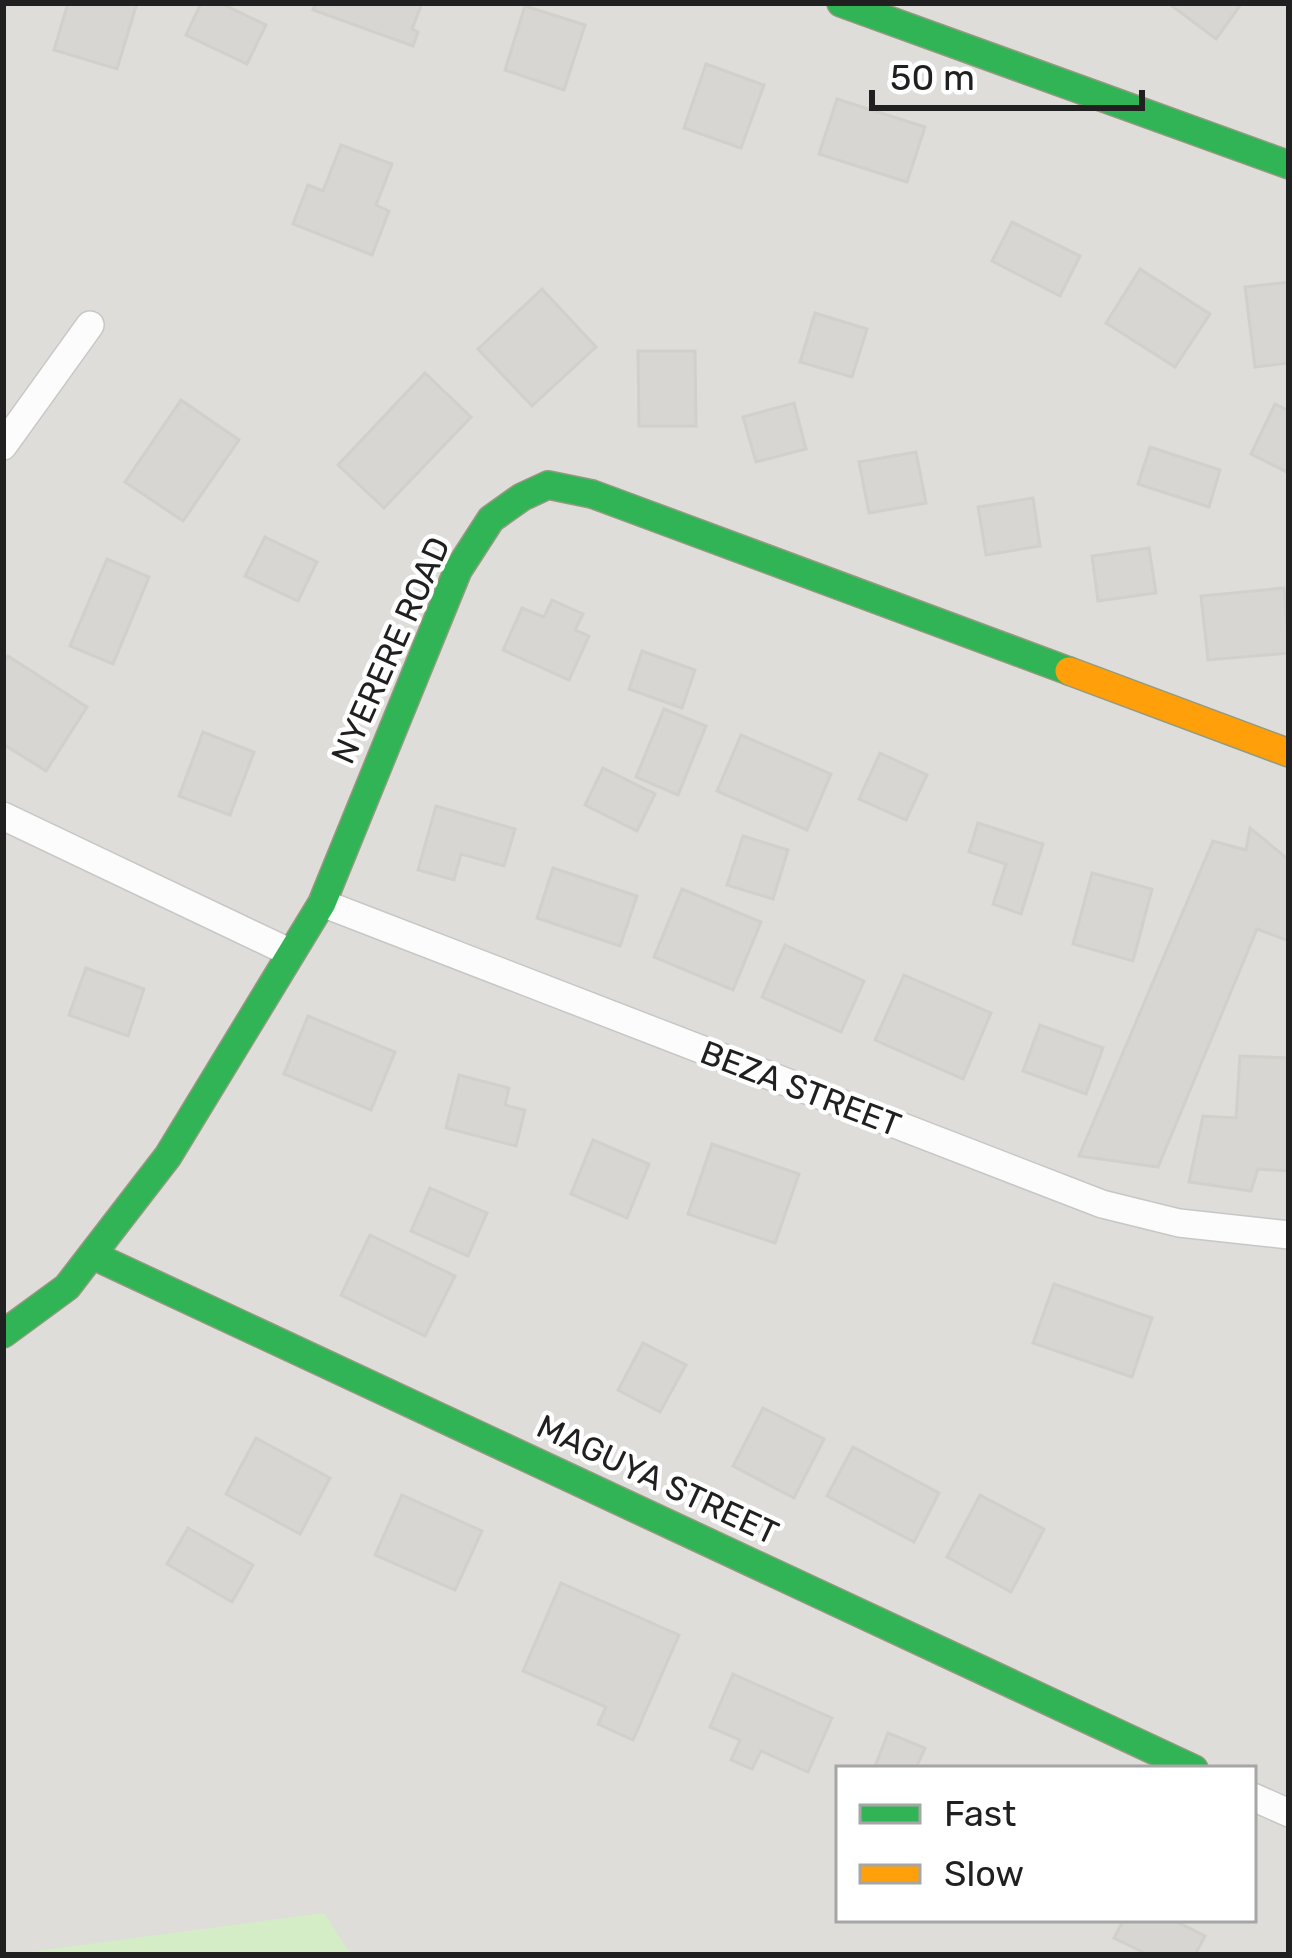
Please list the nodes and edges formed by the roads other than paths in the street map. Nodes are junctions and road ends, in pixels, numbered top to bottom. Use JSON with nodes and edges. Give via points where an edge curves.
{"nodes":[{"id":1,"x":841,"y":3,"type":"edge"},
{"id":2,"x":1289,"y":165,"type":"edge"},
{"id":3,"x":90,"y":325,"type":"dead end"},
{"id":4,"x":3,"y":446,"type":"edge"},
{"id":5,"x":1289,"y":753,"type":"edge"},
{"id":6,"x":3,"y":816,"type":"edge"},
{"id":7,"x":322,"y":903,"type":"junction"},
{"id":8,"x":292,"y":953,"type":"junction"},
{"id":9,"x":1289,"y":1235,"type":"edge"},
{"id":10,"x":92,"y":1255,"type":"junction"},
{"id":11,"x":3,"y":1334,"type":"edge"},
{"id":12,"x":1188,"y":1766,"type":"edge"},
{"id":13,"x":1256,"y":1798,"type":"edge"},
{"id":14,"x":1289,"y":1814,"type":"edge"}],
"edges":[{"from":1,"to":2,"type":"street"},
{"from":3,"to":4,"type":"street"},
{"from":5,"to":7,"type":"street","name":"NYERERE ROAD","via":[[592,494],[548,485],[491,519],[458,570]]},
{"from":6,"to":8,"type":"street"},
{"from":7,"to":8,"type":"street","name":"NYERERE ROAD"},
{"from":7,"to":9,"type":"street","name":"BEZA STREET","via":[[1102,1204],[1179,1223]]},
{"from":8,"to":10,"type":"street","name":"NYERERE ROAD","via":[[168,1156]]},
{"from":10,"to":11,"type":"street","name":"NYERERE ROAD","via":[[67,1287]]},
{"from":10,"to":12,"type":"street","name":"MAGUYA STREET"},
{"from":13,"to":14,"type":"street"}]}
